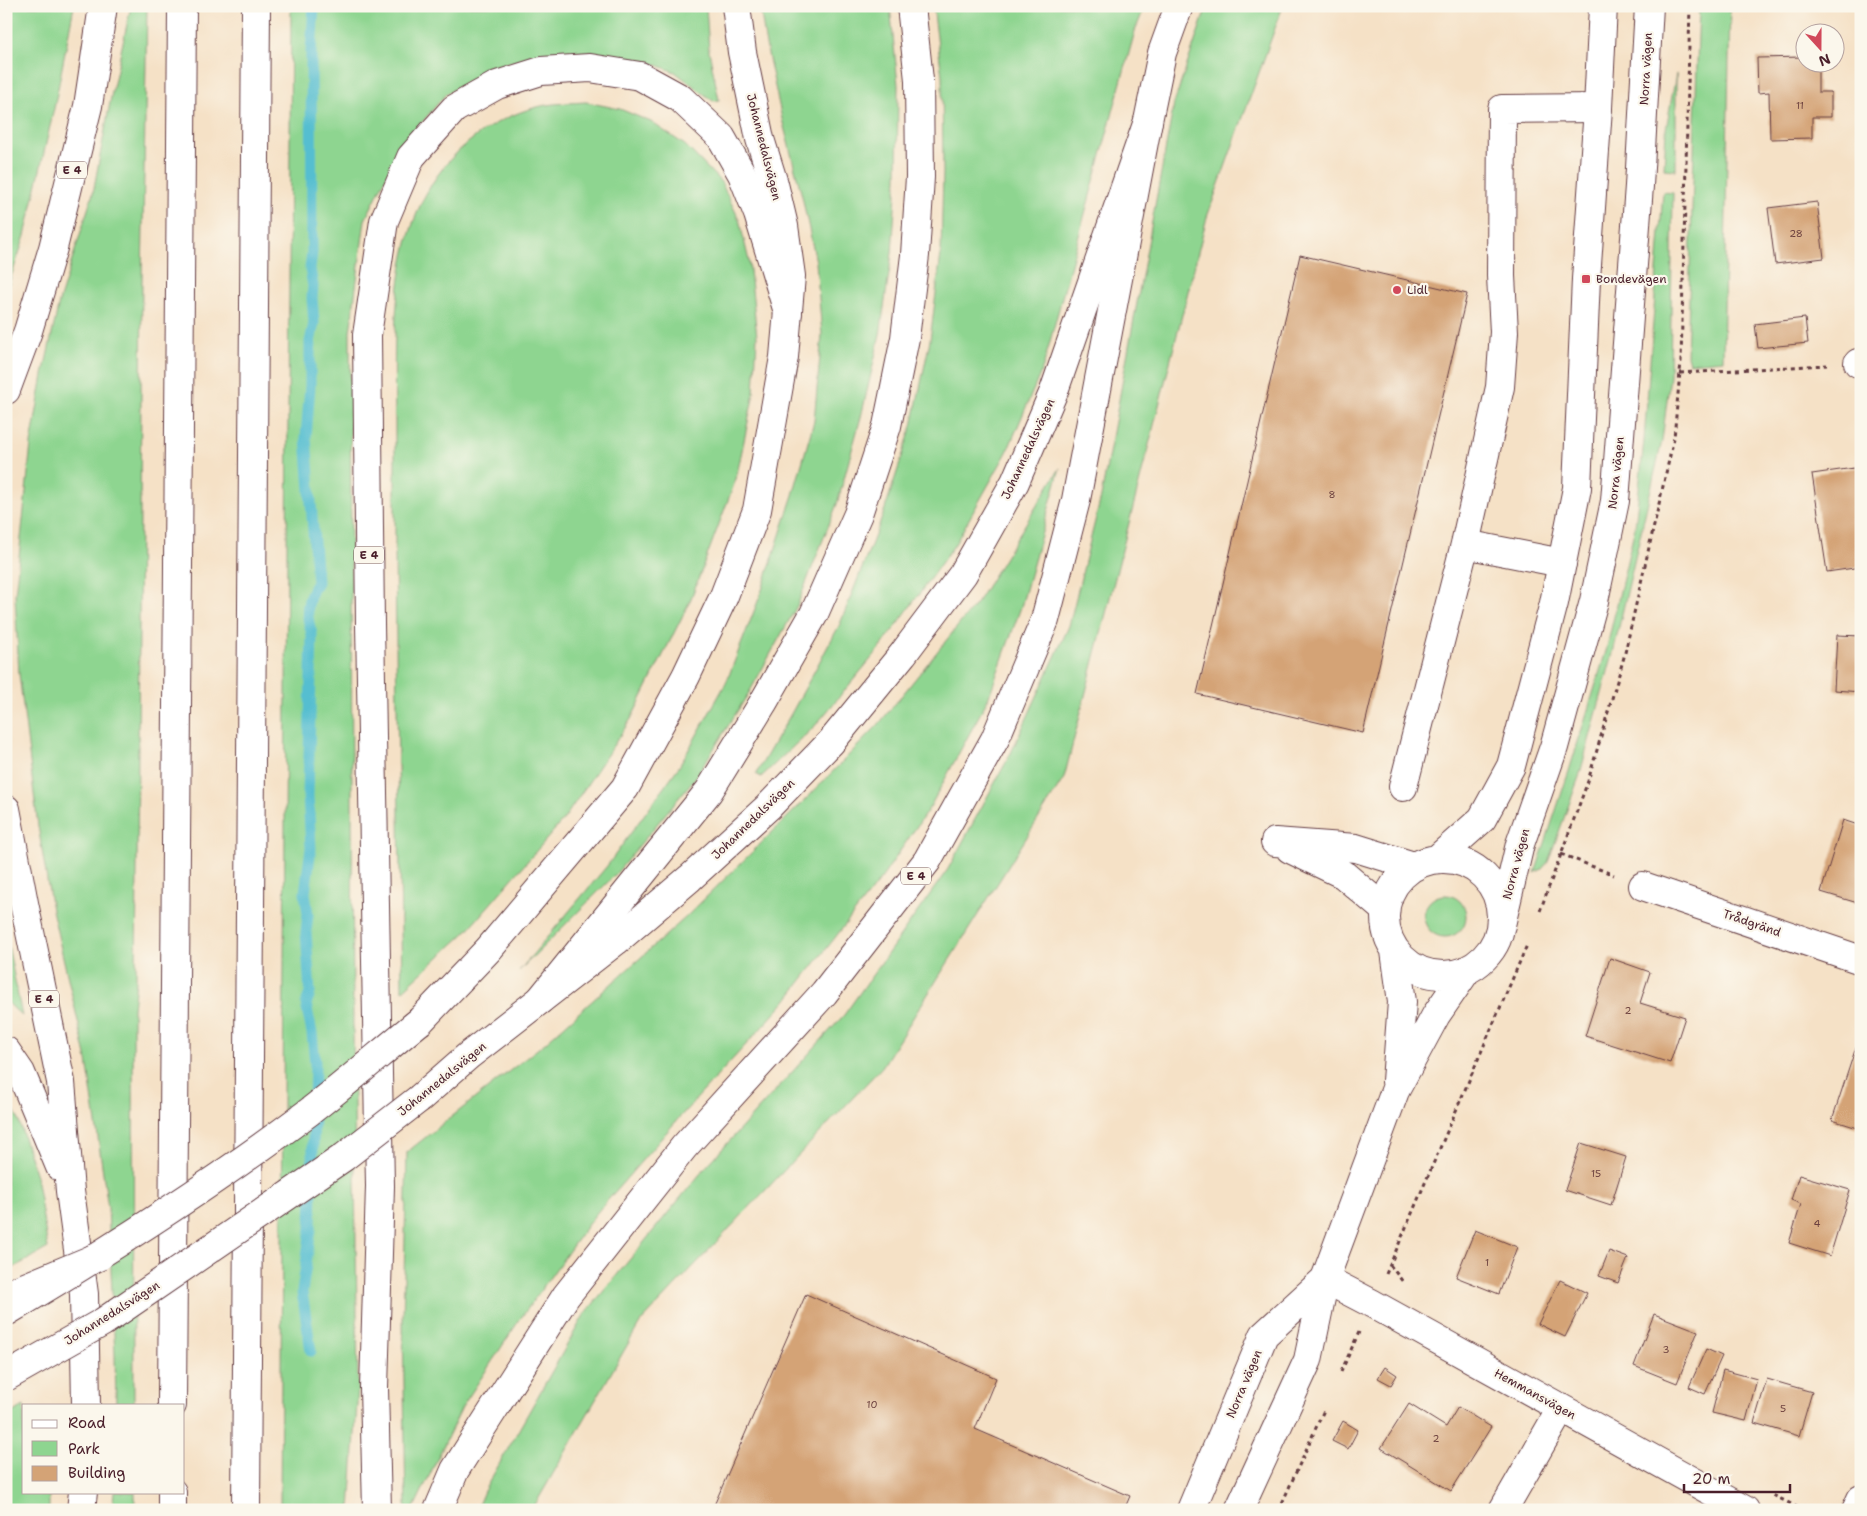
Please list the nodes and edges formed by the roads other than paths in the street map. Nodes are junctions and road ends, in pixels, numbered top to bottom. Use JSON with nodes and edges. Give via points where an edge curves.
{"nodes":[{"id":1,"x":103,"y":6,"type":"edge"},
{"id":2,"x":182,"y":6,"type":"edge"},
{"id":3,"x":256,"y":6,"type":"edge"},
{"id":4,"x":736,"y":6,"type":"edge"},
{"id":5,"x":911,"y":6,"type":"edge"},
{"id":6,"x":1180,"y":6,"type":"edge"},
{"id":7,"x":1603,"y":6,"type":"edge"},
{"id":8,"x":1649,"y":6,"type":"edge"},
{"id":9,"x":1598,"y":108,"type":"junction"},
{"id":10,"x":1148,"y":121,"type":"junction"},
{"id":11,"x":788,"y":312,"type":"junction"},
{"id":12,"x":7,"y":394,"type":"edge"},
{"id":13,"x":1465,"y":544,"type":"junction"},
{"id":14,"x":1562,"y":563,"type":"junction"},
{"id":15,"x":1403,"y":787,"type":"dead end"},
{"id":16,"x":6,"y":808,"type":"edge"},
{"id":17,"x":1426,"y":862,"type":"junction"},
{"id":18,"x":1643,"y":886,"type":"dead end"},
{"id":19,"x":1385,"y":910,"type":"junction"},
{"id":20,"x":1501,"y":925,"type":"junction"},
{"id":21,"x":1395,"y":951,"type":"junction"},
{"id":22,"x":1861,"y":960,"type":"edge"},
{"id":23,"x":1467,"y":970,"type":"junction"},
{"id":24,"x":540,"y":1000,"type":"junction"},
{"id":25,"x":6,"y":1051,"type":"edge"},
{"id":26,"x":1395,"y":1091,"type":"junction"},
{"id":27,"x":70,"y":1191,"type":"junction"},
{"id":28,"x":100,"y":1256,"type":"junction"},
{"id":29,"x":1325,"y":1279,"type":"junction"},
{"id":30,"x":6,"y":1296,"type":"edge"},
{"id":31,"x":6,"y":1312,"type":"edge"},
{"id":32,"x":6,"y":1377,"type":"edge"},
{"id":33,"x":86,"y":1404,"type":"edge"},
{"id":34,"x":172,"y":1404,"type":"edge"},
{"id":35,"x":1561,"y":1409,"type":"junction"},
{"id":36,"x":83,"y":1494,"type":"edge"},
{"id":37,"x":172,"y":1494,"type":"edge"},
{"id":38,"x":1861,"y":1499,"type":"edge"},
{"id":39,"x":81,"y":1510,"type":"edge"},
{"id":40,"x":172,"y":1510,"type":"edge"},
{"id":41,"x":246,"y":1510,"type":"edge"},
{"id":42,"x":377,"y":1510,"type":"edge"},
{"id":43,"x":438,"y":1510,"type":"edge"},
{"id":44,"x":1191,"y":1510,"type":"edge"},
{"id":45,"x":1240,"y":1510,"type":"edge"},
{"id":46,"x":1503,"y":1510,"type":"edge"},
{"id":47,"x":1745,"y":1510,"type":"edge"},
{"id":48,"x":1856,"y":1510,"type":"edge"}],
"edges":[{"from":1,"to":12,"type":"main road","number":"E 4","via":[[88,106],[53,248]]},
{"from":2,"to":34,"type":"main road"},
{"from":3,"to":41,"type":"main road"},
{"from":4,"to":11,"type":"main road","name":"Johannedalsvägen","via":[[760,139],[784,226],[791,276]]},
{"from":5,"to":24,"type":"main road","via":[[919,80],[920,177],[915,255],[905,338],[887,426],[858,514],[814,614],[708,791]]},
{"from":6,"to":10,"type":"main road","name":"Johannedalsvägen","via":[[1162,53]]},
{"from":7,"to":9,"type":"main road"},
{"from":8,"to":20,"type":"main road","name":"Norra vägen","via":[[1615,501],[1592,610],[1554,747],[1520,844]]},
{"from":9,"to":13,"type":"main road","via":[[1502,110],[1504,332],[1500,387]]},
{"from":9,"to":14,"type":"main road","via":[[1586,279],[1577,488]]},
{"from":10,"to":24,"type":"main road","name":"Johannedalsvägen","via":[[1054,391],[1015,482],[963,574],[831,742],[768,807],[676,891]]},
{"from":10,"to":43,"type":"main road","number":"E 4","via":[[1076,500],[1045,620],[995,739],[927,861],[824,994],[684,1147],[566,1296],[455,1470]]},
{"from":11,"to":28,"type":"main road","name":"Johannedalsvägen","bridge":true,"via":[[784,357],[757,510],[724,596],[686,676],[625,788],[488,950],[420,1021],[310,1112]]},
{"from":11,"to":42,"type":"main road","number":"E 4","via":[[758,214],[742,174],[721,137],[680,98],[640,76],[590,68],[541,71],[497,85],[454,108],[410,157],[384,221],[367,335],[380,1186],[374,1388]]},
{"from":13,"to":14,"type":"main road"},
{"from":13,"to":15,"type":"main road"},
{"from":14,"to":17,"type":"main road","via":[[1511,766],[1482,819]]},
{"from":16,"to":27,"type":"main road","number":"E 4","via":[[61,1082]]},
{"from":17,"to":19,"type":"main road","via":[[1398,880],[1388,895]]},
{"from":17,"to":19,"type":"main road","via":[[1356,848],[1275,842],[1344,875]]},
{"from":17,"to":20,"type":"main road","via":[[1458,860],[1476,869],[1490,882],[1500,903]]},
{"from":18,"to":22,"type":"main road","name":"Trådgränd"},
{"from":19,"to":21,"type":"main road","via":[[1385,924]]},
{"from":20,"to":23,"type":"main road","via":[[1495,944],[1484,959]]},
{"from":21,"to":23,"type":"main road","via":[[1407,963],[1428,974],[1447,975]]},
{"from":21,"to":26,"type":"main road","name":"Norra vägen","via":[[1402,1002]]},
{"from":23,"to":26,"type":"main road","name":"Norra vägen","via":[[1436,1015]]},
{"from":24,"to":32,"type":"main road","name":"Johannedalsvägen","bridge":true,"via":[[344,1157],[103,1322]]},
{"from":25,"to":27,"type":"main road","number":"E 4","via":[[22,1073]]},
{"from":26,"to":29,"type":"main road","name":"Norra vägen"},
{"from":27,"to":33,"type":"main road","number":"E 4","via":[[84,1294]]},
{"from":28,"to":30,"type":"main road","bridge":true},
{"from":28,"to":31,"type":"main road","name":"Johannedalsvägen","bridge":true},
{"from":29,"to":35,"type":"main road","name":"Hemmansvägen"},
{"from":29,"to":44,"type":"main road","name":"Norra vägen","via":[[1264,1335]]},
{"from":29,"to":45,"type":"main road","name":"Norra vägen","via":[[1308,1360]]},
{"from":35,"to":46,"type":"main road"},
{"from":35,"to":47,"type":"main road","name":"Hemmansvägen"},
{"from":36,"to":39,"type":"main road"},
{"from":37,"to":40,"type":"main road"},
{"from":38,"to":48,"type":"main road"}]}
